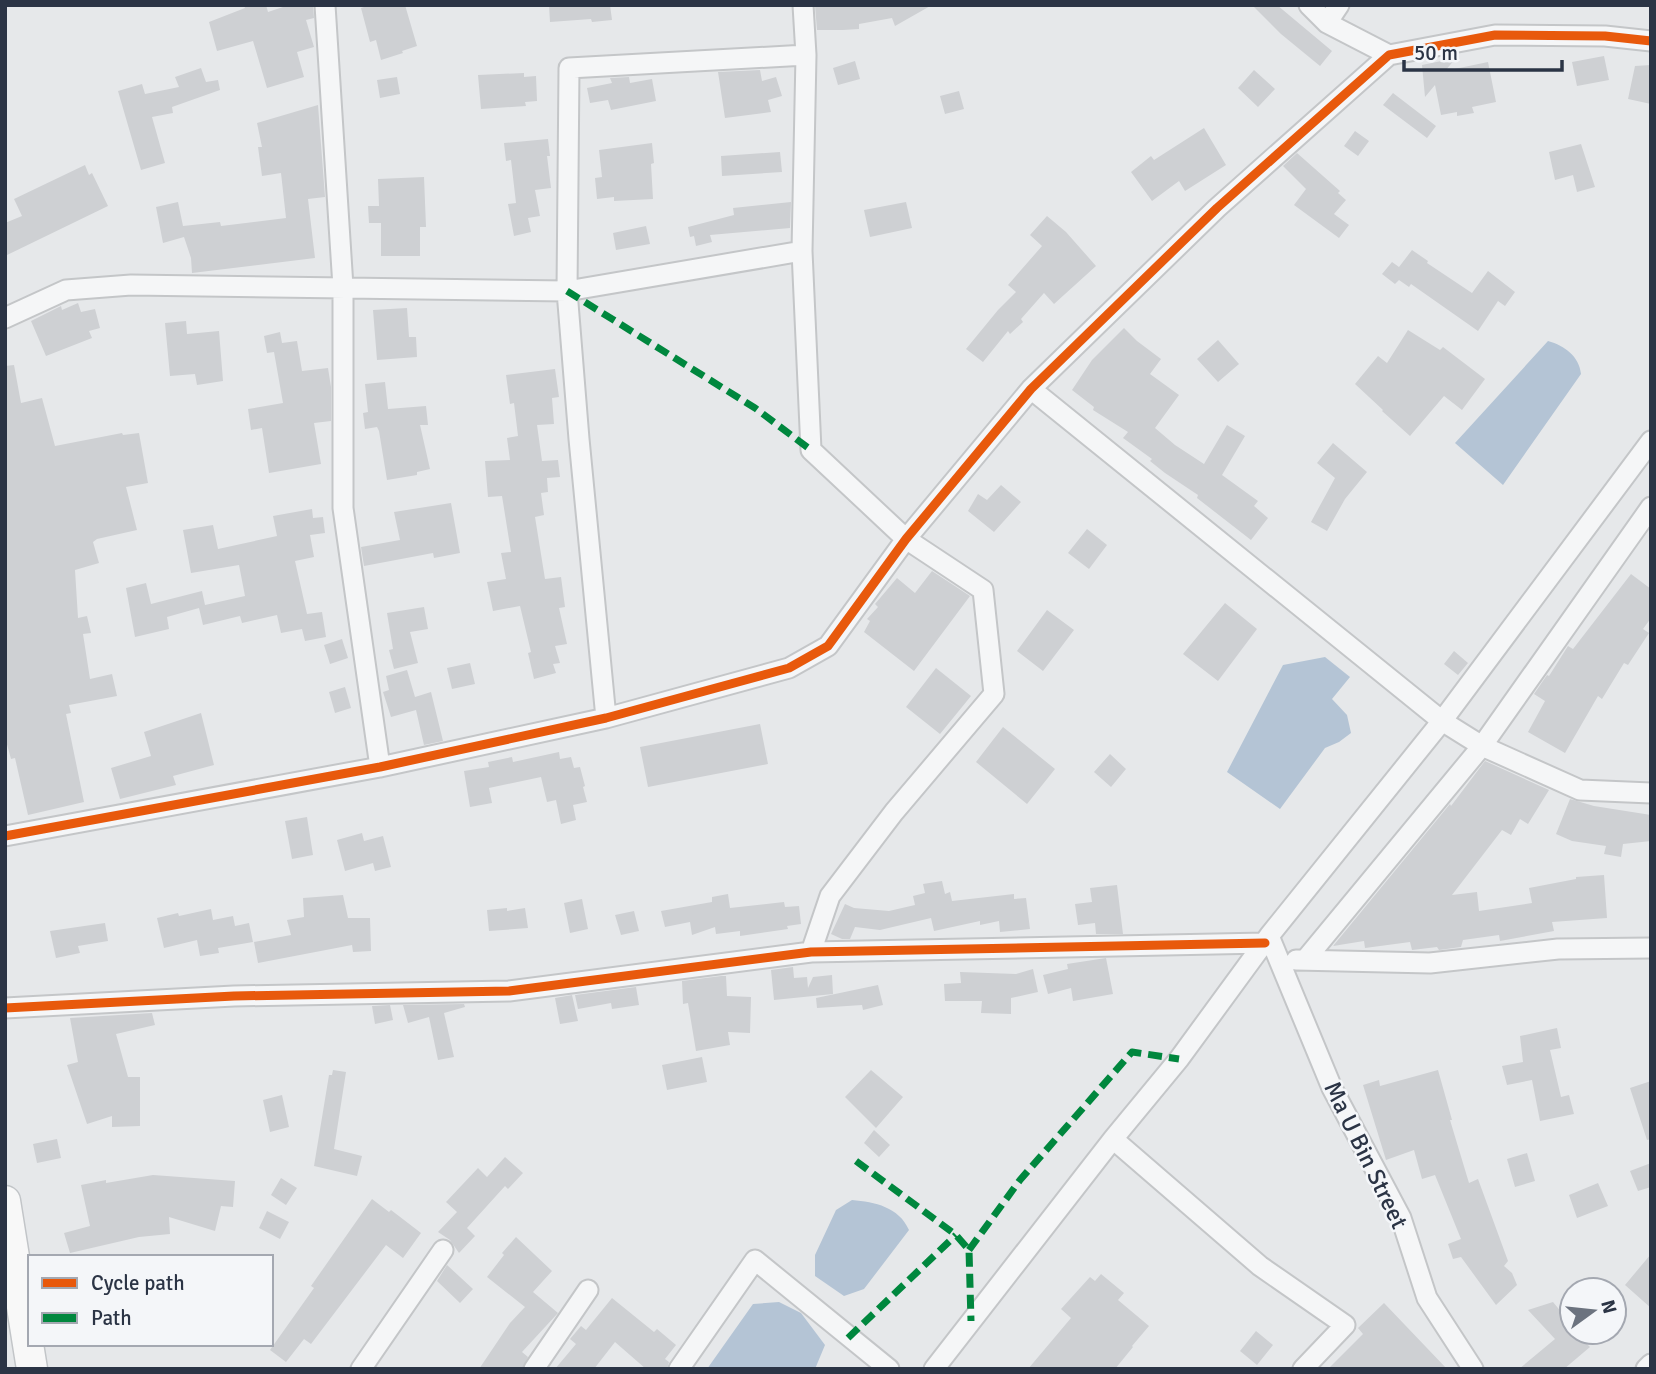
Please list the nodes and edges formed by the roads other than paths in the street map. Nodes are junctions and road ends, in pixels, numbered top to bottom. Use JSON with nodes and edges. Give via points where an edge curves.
{"nodes":[{"id":1,"x":325,"y":5,"type":"edge"},
{"id":2,"x":803,"y":5,"type":"edge"},
{"id":3,"x":1309,"y":5,"type":"edge"},
{"id":4,"x":1339,"y":5,"type":"edge"},
{"id":5,"x":1327,"y":23,"type":"junction"},
{"id":6,"x":1651,"y":41,"type":"edge"},
{"id":7,"x":806,"y":55,"type":"junction"},
{"id":8,"x":1389,"y":55,"type":"junction"},
{"id":9,"x":802,"y":251,"type":"junction"},
{"id":10,"x":343,"y":287,"type":"junction"},
{"id":11,"x":567,"y":291,"type":"junction"},
{"id":12,"x":5,"y":318,"type":"edge"},
{"id":13,"x":1031,"y":388,"type":"junction"},
{"id":14,"x":1651,"y":441,"type":"edge"},
{"id":15,"x":1651,"y":507,"type":"edge"},
{"id":16,"x":906,"y":539,"type":"junction"},
{"id":17,"x":606,"y":718,"type":"junction"},
{"id":18,"x":1442,"y":721,"type":"junction"},
{"id":19,"x":1482,"y":746,"type":"junction"},
{"id":20,"x":380,"y":768,"type":"junction"},
{"id":21,"x":1651,"y":793,"type":"edge"},
{"id":22,"x":5,"y":836,"type":"edge"},
{"id":23,"x":1267,"y":939,"type":"junction"},
{"id":24,"x":1651,"y":948,"type":"edge"},
{"id":25,"x":811,"y":952,"type":"junction"},
{"id":26,"x":1279,"y":959,"type":"junction"},
{"id":27,"x":1305,"y":960,"type":"junction"},
{"id":28,"x":5,"y":1008,"type":"edge"},
{"id":29,"x":1113,"y":1139,"type":"junction"},
{"id":30,"x":5,"y":1201,"type":"edge"},
{"id":31,"x":443,"y":1250,"type":"dead end"},
{"id":32,"x":588,"y":1290,"type":"dead end"},
{"id":33,"x":28,"y":1344,"type":"edge"},
{"id":34,"x":28,"y":1346,"type":"edge"},
{"id":35,"x":1651,"y":1364,"type":"edge"},
{"id":36,"x":32,"y":1369,"type":"edge"},
{"id":37,"x":361,"y":1369,"type":"edge"},
{"id":38,"x":534,"y":1369,"type":"edge"},
{"id":39,"x":679,"y":1369,"type":"edge"},
{"id":40,"x":889,"y":1369,"type":"edge"},
{"id":41,"x":934,"y":1369,"type":"edge"},
{"id":42,"x":1303,"y":1369,"type":"edge"},
{"id":43,"x":1473,"y":1369,"type":"edge"},
{"id":44,"x":1646,"y":1369,"type":"edge"}],
"edges":[{"from":1,"to":10,"type":"street"},
{"from":2,"to":7,"type":"street"},
{"from":3,"to":5,"type":"street"},
{"from":4,"to":5,"type":"street"},
{"from":5,"to":8,"type":"street"},
{"from":6,"to":8,"type":"street","via":[[1495,35]]},
{"from":7,"to":9,"type":"street"},
{"from":7,"to":11,"type":"street","via":[[569,68]]},
{"from":8,"to":13,"type":"street","via":[[1217,208]]},
{"from":9,"to":11,"type":"street"},
{"from":9,"to":16,"type":"street","via":[[811,450]]},
{"from":10,"to":11,"type":"street"},
{"from":10,"to":12,"type":"street","via":[[131,285],[66,290]]},
{"from":10,"to":20,"type":"street","via":[[343,508]]},
{"from":11,"to":17,"type":"street"},
{"from":13,"to":16,"type":"street"},
{"from":13,"to":18,"type":"street"},
{"from":14,"to":18,"type":"street"},
{"from":15,"to":19,"type":"street"},
{"from":16,"to":17,"type":"street","via":[[828,646],[789,667]]},
{"from":16,"to":25,"type":"street","via":[[983,590],[994,694],[830,896]]},
{"from":17,"to":20,"type":"street"},
{"from":18,"to":19,"type":"street"},
{"from":18,"to":23,"type":"street"},
{"from":19,"to":21,"type":"street","via":[[1580,790]]},
{"from":19,"to":27,"type":"street"},
{"from":20,"to":22,"type":"street"},
{"from":23,"to":25,"type":"street"},
{"from":23,"to":26,"type":"street","name":"Ma U Bin Street"},
{"from":23,"to":29,"type":"street"},
{"from":24,"to":27,"type":"street","via":[[1558,948],[1430,963]]},
{"from":25,"to":28,"type":"street","via":[[509,991],[234,996]]},
{"from":26,"to":27,"type":"street"},
{"from":26,"to":43,"type":"street","name":"Ma U Bin Street","via":[[1332,1088],[1401,1218],[1427,1298]]},
{"from":29,"to":41,"type":"street"},
{"from":29,"to":42,"type":"street","via":[[1260,1266],[1345,1325]]},
{"from":30,"to":33,"type":"main road"},
{"from":31,"to":37,"type":"street"},
{"from":32,"to":38,"type":"street"},
{"from":34,"to":36,"type":"main road"},
{"from":35,"to":44,"type":"street"},
{"from":39,"to":40,"type":"street","via":[[755,1260]]}]}
